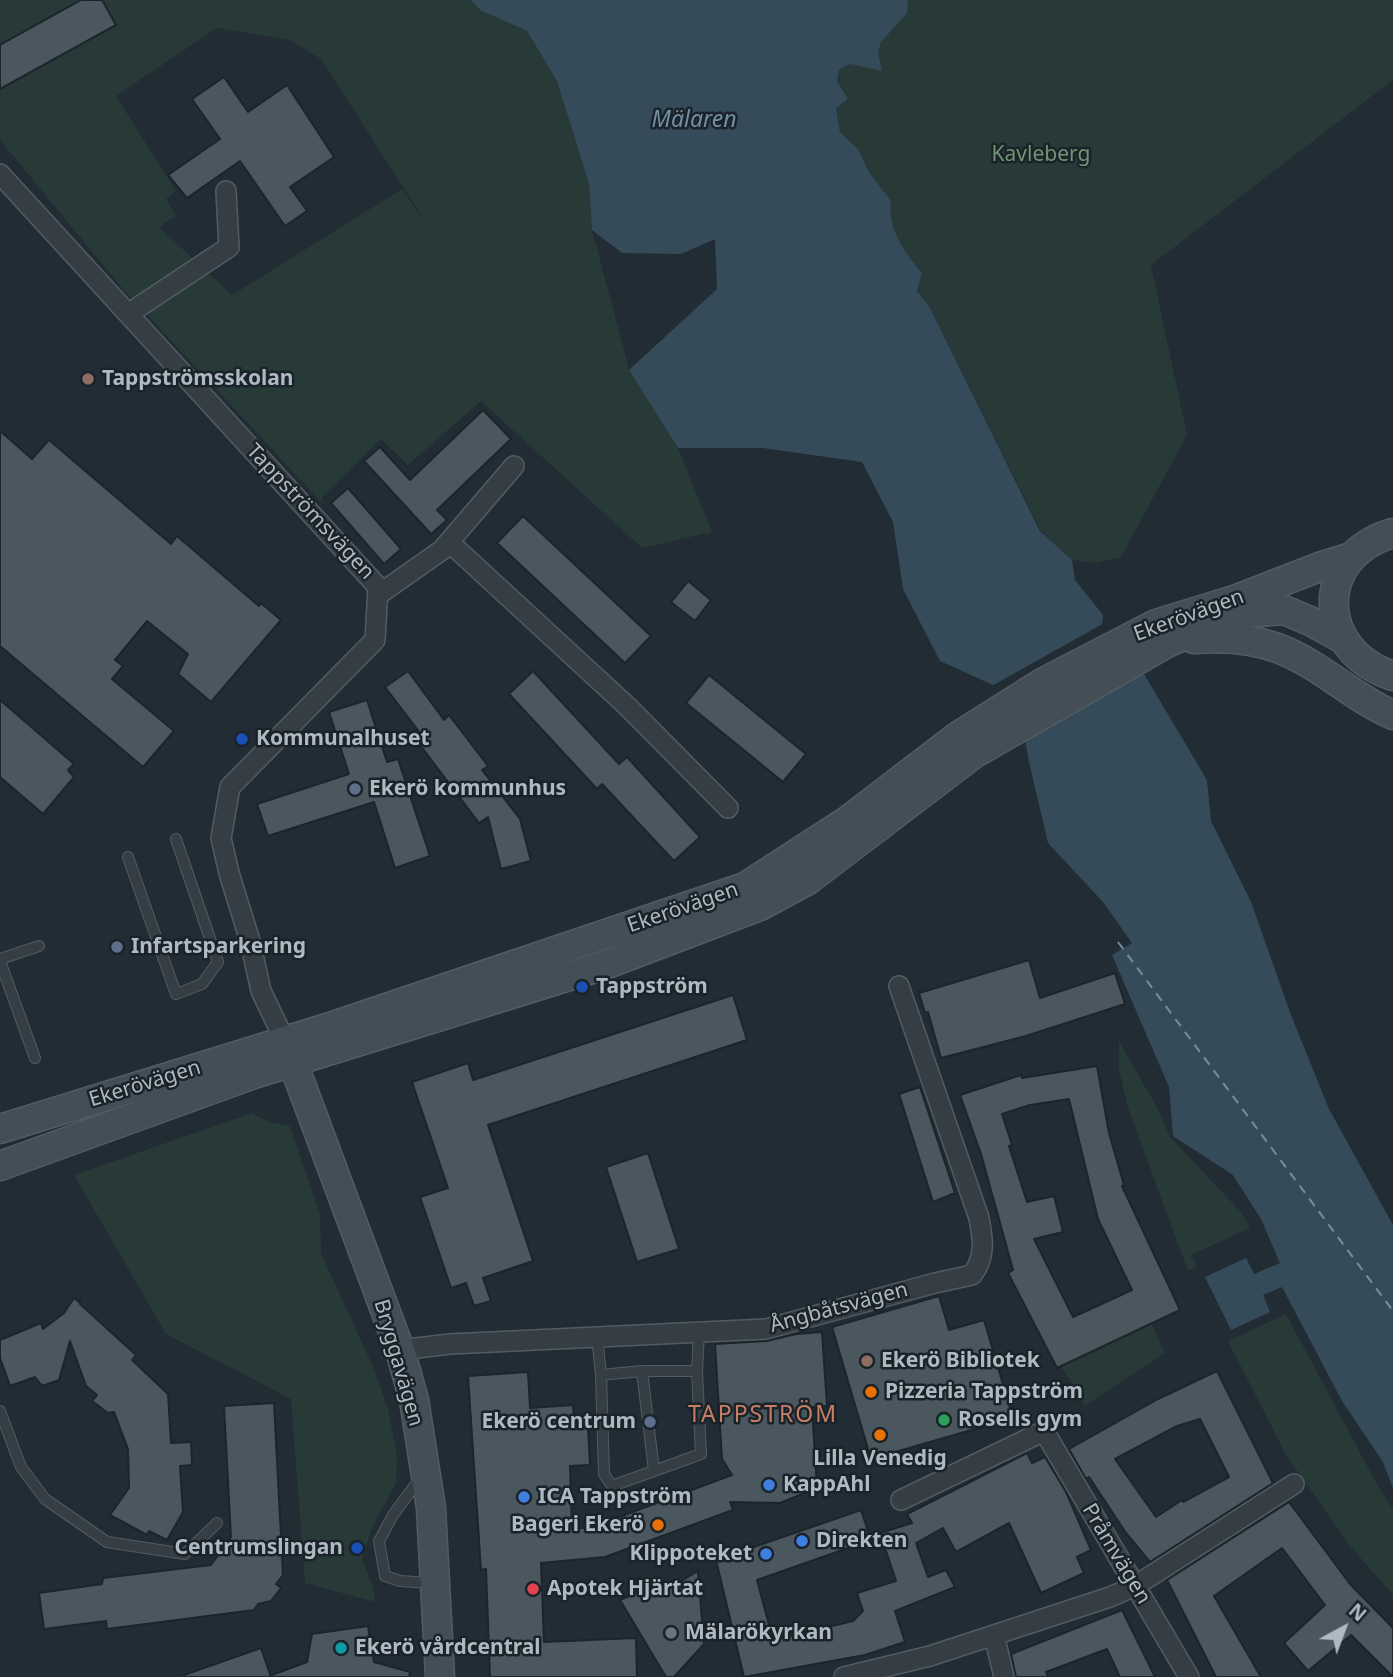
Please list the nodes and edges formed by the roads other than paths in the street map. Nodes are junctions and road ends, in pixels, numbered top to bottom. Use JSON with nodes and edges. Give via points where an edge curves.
{"nodes":[{"id":1,"x":0,"y":174,"type":"edge"},
{"id":2,"x":226,"y":191,"type":"dead end"},
{"id":3,"x":128,"y":314,"type":"junction"},
{"id":4,"x":514,"y":466,"type":"dead end"},
{"id":5,"x":1393,"y":533,"type":"edge"},
{"id":6,"x":449,"y":542,"type":"junction"},
{"id":7,"x":1351,"y":557,"type":"junction"},
{"id":8,"x":378,"y":595,"type":"junction"},
{"id":9,"x":1165,"y":636,"type":"junction"},
{"id":10,"x":1343,"y":639,"type":"junction"},
{"id":11,"x":1393,"y":677,"type":"edge"},
{"id":12,"x":1393,"y":715,"type":"edge"},
{"id":13,"x":729,"y":808,"type":"dead end"},
{"id":14,"x":176,"y":839,"type":"dead end"},
{"id":15,"x":128,"y":857,"type":"dead end"},
{"id":16,"x":39,"y":946,"type":"dead end"},
{"id":17,"x":0,"y":960,"type":"edge"},
{"id":18,"x":899,"y":986,"type":"dead end"},
{"id":19,"x":289,"y":1051,"type":"junction"},
{"id":20,"x":35,"y":1058,"type":"dead end"},
{"id":21,"x":0,"y":1129,"type":"edge"},
{"id":22,"x":0,"y":1166,"type":"edge"},
{"id":23,"x":699,"y":1333,"type":"junction"},
{"id":24,"x":597,"y":1336,"type":"junction"},
{"id":25,"x":400,"y":1350,"type":"junction"},
{"id":26,"x":642,"y":1370,"type":"junction"},
{"id":27,"x":697,"y":1371,"type":"junction"},
{"id":28,"x":601,"y":1375,"type":"junction"},
{"id":29,"x":0,"y":1411,"type":"edge"},
{"id":30,"x":426,"y":1471,"type":"junction"},
{"id":31,"x":654,"y":1471,"type":"junction"},
{"id":32,"x":1294,"y":1484,"type":"dead end"},
{"id":33,"x":901,"y":1500,"type":"dead end"},
{"id":34,"x":217,"y":1523,"type":"dead end"},
{"id":35,"x":435,"y":1583,"type":"junction"},
{"id":36,"x":1135,"y":1586,"type":"junction"},
{"id":37,"x":994,"y":1635,"type":"junction"},
{"id":38,"x":440,"y":1677,"type":"edge"},
{"id":39,"x":844,"y":1677,"type":"edge"},
{"id":40,"x":1004,"y":1677,"type":"edge"},
{"id":41,"x":1189,"y":1677,"type":"edge"}],
"edges":[{"from":1,"to":3,"type":"street","name":"Tappströmsvägen"},
{"from":2,"to":3,"type":"street","via":[[229,247]]},
{"from":3,"to":8,"type":"street","name":"Tappströmsvägen","via":[[378,587]]},
{"from":4,"to":6,"type":"street"},
{"from":5,"to":7,"type":"main road","name":"Ekerövägen"},
{"from":6,"to":8,"type":"street"},
{"from":6,"to":13,"type":"street","via":[[627,706]]},
{"from":7,"to":9,"type":"main road","name":"Ekerövägen","via":[[1237,599]]},
{"from":7,"to":10,"type":"main road","via":[[1335,593],[1336,622]]},
{"from":8,"to":19,"type":"street","name":"Tappströmsvägen","via":[[374,639],[230,788],[221,838],[261,991]]},
{"from":9,"to":10,"type":"main road","name":"Ekerövägen","via":[[1234,614],[1283,610]]},
{"from":9,"to":12,"type":"main road","name":"Ekerövägen","via":[[1227,637],[1280,649]]},
{"from":9,"to":19,"type":"main road","name":"Ekerövägen","via":[[1042,683],[958,736],[847,821],[745,887]]},
{"from":9,"to":19,"type":"main road","name":"Ekerövägen","via":[[975,753],[808,880],[760,906],[602,966]]},
{"from":10,"to":11,"type":"main road","via":[[1368,666]]},
{"from":14,"to":15,"type":"lane","via":[[218,962],[202,984],[176,994]]},
{"from":16,"to":17,"type":"lane"},
{"from":17,"to":20,"type":"lane"},
{"from":18,"to":23,"type":"street","name":"Ångbåtsvägen","via":[[979,1218],[984,1243],[980,1265],[972,1275],[766,1329]]},
{"from":19,"to":21,"type":"main road","name":"Ekerövägen"},
{"from":19,"to":22,"type":"main road","name":"Ekerövägen"},
{"from":19,"to":25,"type":"main road","name":"Bryggavägen"},
{"from":23,"to":24,"type":"street","name":"Ångbåtsvägen"},
{"from":23,"to":27,"type":"lane"},
{"from":24,"to":25,"type":"street","name":"Ångbåtsvägen"},
{"from":24,"to":28,"type":"lane"},
{"from":25,"to":30,"type":"main road","name":"Bryggavägen"},
{"from":26,"to":27,"type":"lane"},
{"from":26,"to":28,"type":"lane"},
{"from":26,"to":31,"type":"lane"},
{"from":27,"to":31,"type":"lane","via":[[701,1454]]},
{"from":28,"to":31,"type":"lane","via":[[604,1474],[612,1486]]},
{"from":29,"to":34,"type":"lane","via":[[20,1467],[45,1499],[107,1542],[185,1554]]},
{"from":30,"to":35,"type":"main road","name":"Bryggavägen"},
{"from":30,"to":35,"type":"lane","via":[[379,1541],[385,1576]]},
{"from":32,"to":36,"type":"street"},
{"from":33,"to":36,"type":"street","name":"Pråmvägen","via":[[1044,1431]]},
{"from":35,"to":38,"type":"main road","name":"Bryggavägen"},
{"from":36,"to":37,"type":"street"},
{"from":36,"to":41,"type":"street","name":"Pråmvägen"},
{"from":37,"to":39,"type":"street"},
{"from":37,"to":40,"type":"street"}]}
